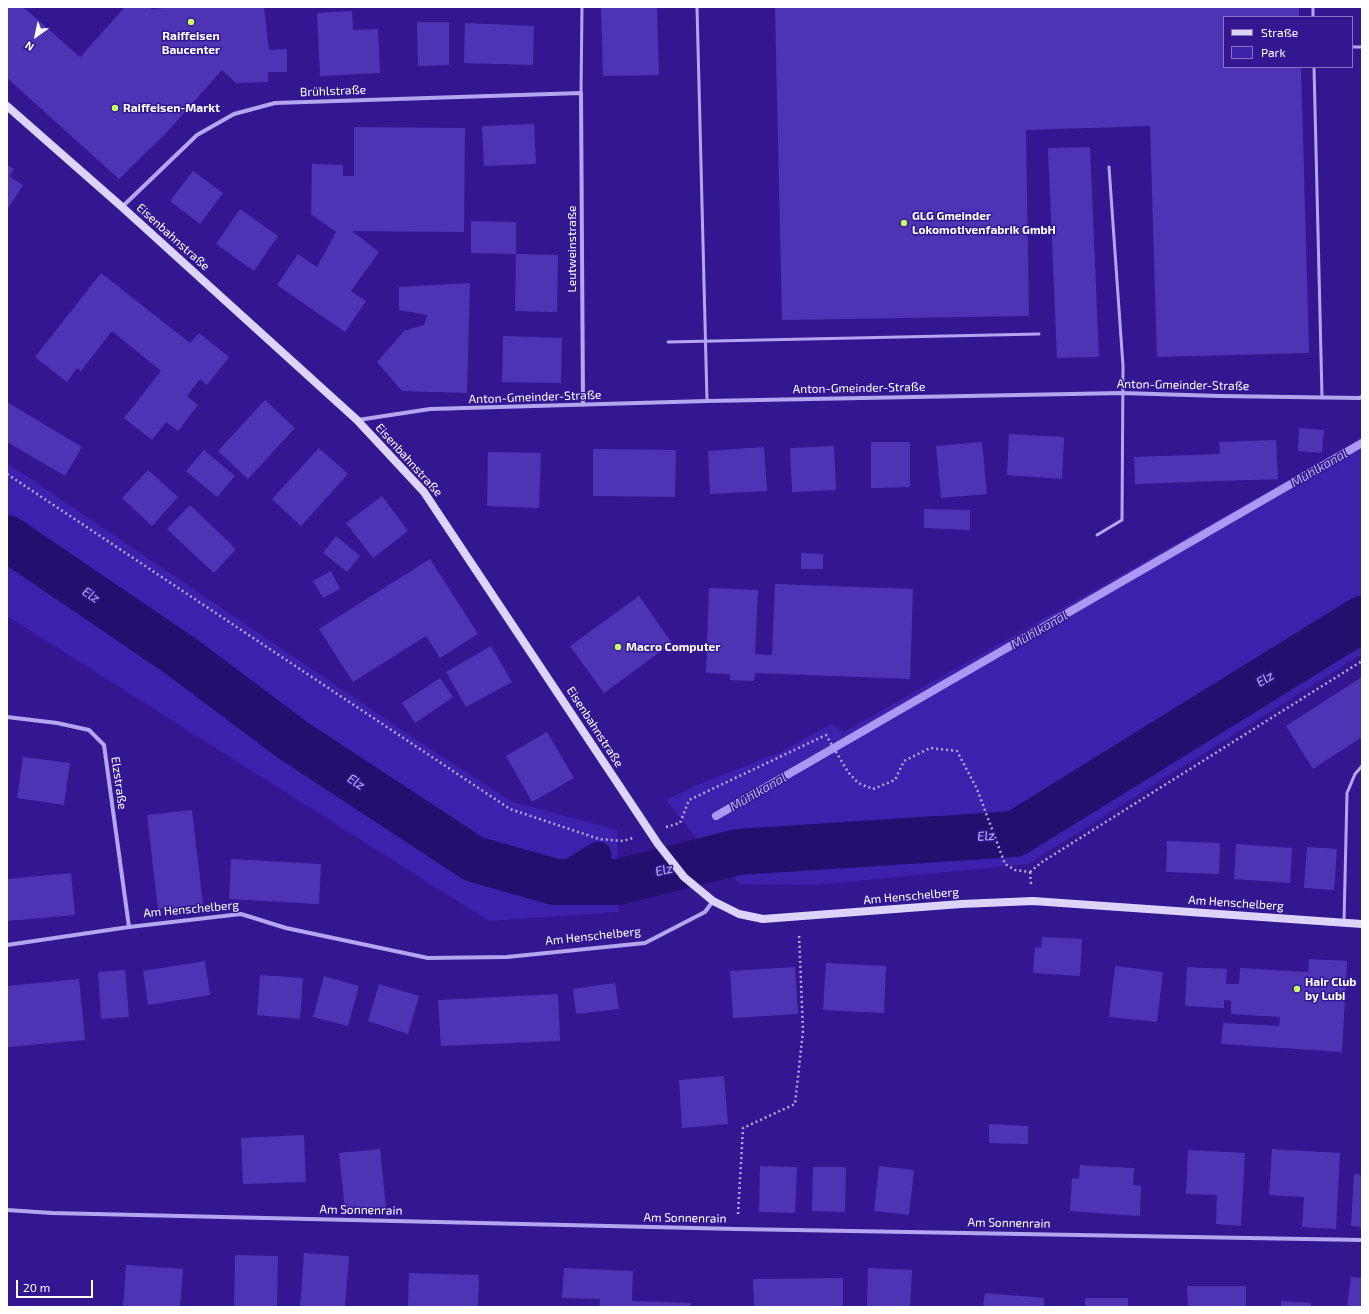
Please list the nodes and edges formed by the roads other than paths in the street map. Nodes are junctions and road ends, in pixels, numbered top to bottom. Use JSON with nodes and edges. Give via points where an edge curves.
{"nodes":[{"id":1,"x":582,"y":7,"type":"edge"},
{"id":2,"x":697,"y":7,"type":"edge"},
{"id":3,"x":1314,"y":68,"type":"edge"},
{"id":4,"x":581,"y":93,"type":"junction"},
{"id":5,"x":7,"y":106,"type":"edge"},
{"id":6,"x":1110,"y":167,"type":"dead end"},
{"id":7,"x":122,"y":207,"type":"junction"},
{"id":8,"x":1039,"y":334,"type":"dead end"},
{"id":9,"x":705,"y":341,"type":"junction"},
{"id":10,"x":668,"y":342,"type":"dead end"},
{"id":11,"x":1122,"y":393,"type":"junction"},
{"id":12,"x":1322,"y":397,"type":"junction"},
{"id":13,"x":1362,"y":397,"type":"edge"},
{"id":14,"x":707,"y":401,"type":"junction"},
{"id":15,"x":583,"y":405,"type":"junction"},
{"id":16,"x":357,"y":420,"type":"junction"},
{"id":17,"x":1097,"y":535,"type":"dead end"},
{"id":18,"x":7,"y":717,"type":"edge"},
{"id":19,"x":1362,"y":766,"type":"edge"},
{"id":20,"x":713,"y":901,"type":"junction"},
{"id":21,"x":1344,"y":923,"type":"junction"},
{"id":22,"x":1362,"y":924,"type":"edge"},
{"id":23,"x":129,"y":927,"type":"junction"},
{"id":24,"x":7,"y":945,"type":"edge"},
{"id":25,"x":7,"y":1210,"type":"edge"},
{"id":26,"x":1362,"y":1240,"type":"edge"}],
"edges":[{"from":1,"to":4,"type":"lane"},
{"from":2,"to":9,"type":"lane"},
{"from":3,"to":12,"type":"lane"},
{"from":4,"to":7,"type":"street","name":"Brühlstraße","via":[[275,103],[234,114],[197,135]]},
{"from":4,"to":15,"type":"street","name":"Leutweinstraße"},
{"from":5,"to":7,"type":"main road","name":"Eisenbahnstraße"},
{"from":6,"to":11,"type":"lane","via":[[1123,366]]},
{"from":7,"to":16,"type":"main road","name":"Eisenbahnstraße"},
{"from":8,"to":9,"type":"lane"},
{"from":9,"to":10,"type":"lane"},
{"from":9,"to":14,"type":"lane"},
{"from":11,"to":12,"type":"street","name":"Anton-Gmeinder-Straße"},
{"from":11,"to":14,"type":"street","name":"Anton-Gmeinder-Straße"},
{"from":11,"to":17,"type":"lane","via":[[1122,520]]},
{"from":12,"to":13,"type":"street","name":"Anton-Gmeinder-Straße"},
{"from":14,"to":15,"type":"street","name":"Anton-Gmeinder-Straße"},
{"from":15,"to":16,"type":"street","name":"Anton-Gmeinder-Straße","via":[[430,409]]},
{"from":16,"to":20,"type":"main road","name":"Eisenbahnstraße","via":[[424,492],[658,844],[691,884]]},
{"from":18,"to":23,"type":"street","name":"Elzstraße","via":[[89,730],[104,745]]},
{"from":19,"to":21,"type":"lane","via":[[1355,774],[1347,793]]},
{"from":20,"to":21,"type":"main road","name":"Am Henschelberg","via":[[739,914],[763,918],[1033,901]]},
{"from":20,"to":23,"type":"street","name":"Am Henschelberg","via":[[705,912],[645,943],[507,957],[428,958],[286,928],[241,914]]},
{"from":21,"to":22,"type":"main road","name":"Am Henschelberg"},
{"from":23,"to":24,"type":"street","name":"Am Henschelberg"},
{"from":25,"to":26,"type":"street","name":"Am Sonnenrain","via":[[737,1229]]}]}
